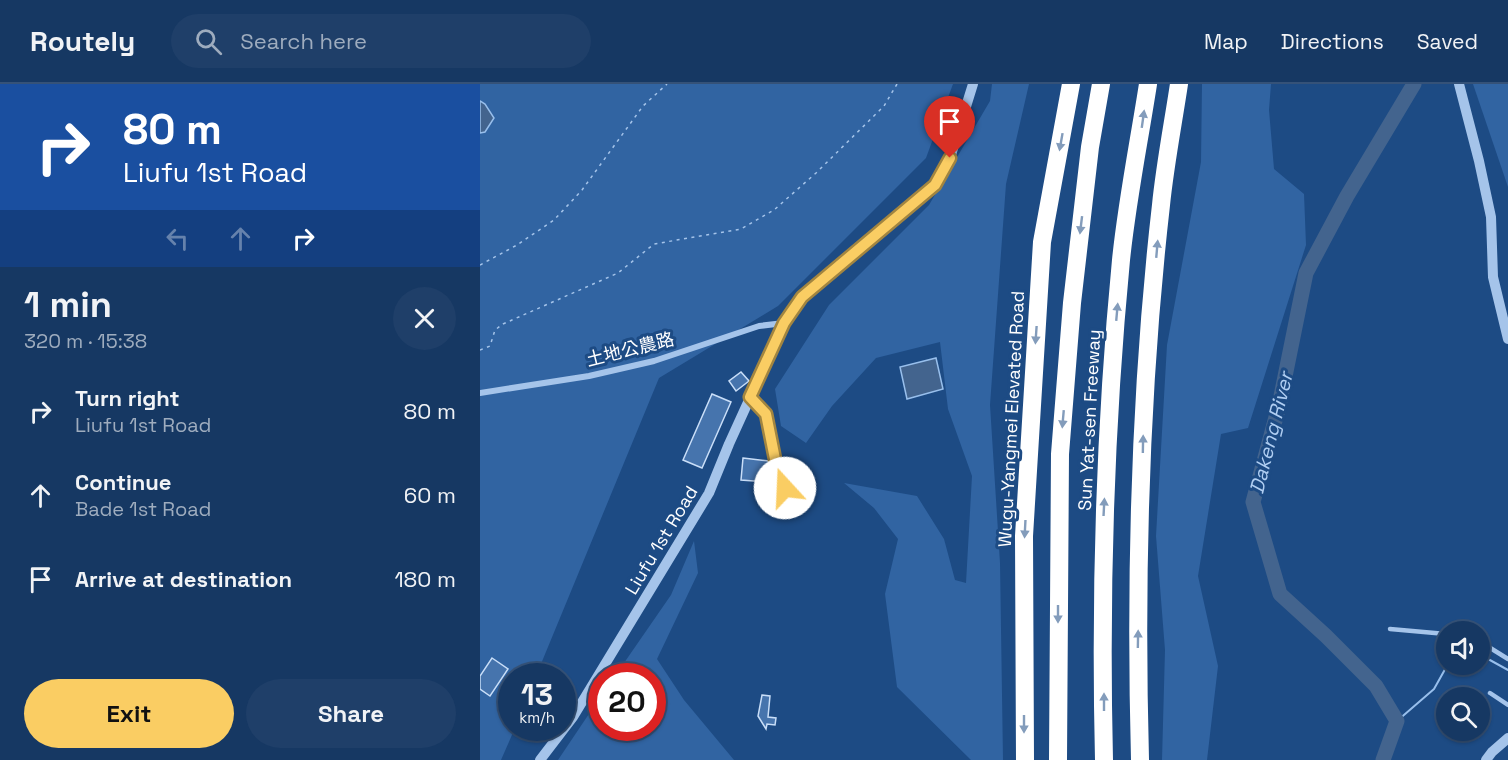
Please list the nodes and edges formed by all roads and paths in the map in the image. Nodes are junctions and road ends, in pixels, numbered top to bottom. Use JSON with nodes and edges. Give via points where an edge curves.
{"nodes":[{"id":1,"x":667,"y":84,"type":"edge"},
{"id":2,"x":897,"y":84,"type":"edge"},
{"id":3,"x":973,"y":84,"type":"edge"},
{"id":4,"x":1071,"y":84,"type":"edge"},
{"id":5,"x":1101,"y":84,"type":"edge"},
{"id":6,"x":1148,"y":84,"type":"edge"},
{"id":7,"x":1179,"y":84,"type":"edge"},
{"id":8,"x":1460,"y":84,"type":"edge"},
{"id":9,"x":480,"y":265,"type":"edge"},
{"id":10,"x":784,"y":323,"type":"junction"},
{"id":11,"x":1508,"y":339,"type":"edge"},
{"id":12,"x":480,"y":350,"type":"edge"},
{"id":13,"x":480,"y":393,"type":"edge"},
{"id":14,"x":750,"y":397,"type":"junction"},
{"id":15,"x":785,"y":488,"type":"dead end"},
{"id":16,"x":1390,"y":629,"type":"dead end"},
{"id":17,"x":1436,"y":633,"type":"edge"},
{"id":18,"x":1490,"y":648,"type":"edge"},
{"id":19,"x":1508,"y":659,"type":"edge"},
{"id":20,"x":1490,"y":693,"type":"dead end"},
{"id":21,"x":1508,"y":705,"type":"edge"},
{"id":22,"x":1508,"y":738,"type":"edge"},
{"id":23,"x":540,"y":760,"type":"edge"},
{"id":24,"x":1025,"y":760,"type":"edge"},
{"id":25,"x":1058,"y":760,"type":"edge"},
{"id":26,"x":1104,"y":760,"type":"edge"},
{"id":27,"x":1140,"y":760,"type":"edge"},
{"id":28,"x":1486,"y":760,"type":"edge"}],
"edges":[{"from":1,"to":9,"type":"path","via":[[643,106],[582,190],[554,220]]},
{"from":2,"to":12,"type":"path","via":[[884,106],[774,210],[741,229],[654,244],[618,273],[503,324],[495,330],[490,346]]},
{"from":3,"to":10,"type":"street","name":"Liufu 1st Road","via":[[950,158],[935,185],[802,297]]},
{"from":4,"to":24,"type":"highway","name":"Wugu-Yangmei Elevated Road","one_way":true,"via":[[1042,242],[1024,536]]},
{"from":5,"to":25,"type":"highway","name":"Sun Yat-sen Freeway","one_way":true,"via":[[1073,292],[1060,454]]},
{"from":26,"to":6,"type":"highway","name":"Sun Yat-sen Freeway","one_way":true,"via":[[1104,517],[1113,355],[1121,257]]},
{"from":27,"to":7,"type":"highway","one_way":true,"via":[[1138,661],[1144,389],[1161,204]]},
{"from":8,"to":11,"type":"street","via":[[1491,216],[1493,277]]},
{"from":10,"to":13,"type":"street","name":"土地公農路","via":[[759,326],[671,356],[589,376]]},
{"from":10,"to":14,"type":"street","name":"Liufu 1st Road"},
{"from":14,"to":15,"type":"lane","via":[[766,414]]},
{"from":14,"to":23,"type":"street","name":"Liufu 1st Road","via":[[709,493],[573,717]]},
{"from":16,"to":17,"type":"lane"},
{"from":18,"to":19,"type":"lane"},
{"from":20,"to":21,"type":"lane"},
{"from":22,"to":28,"type":"street"}]}
